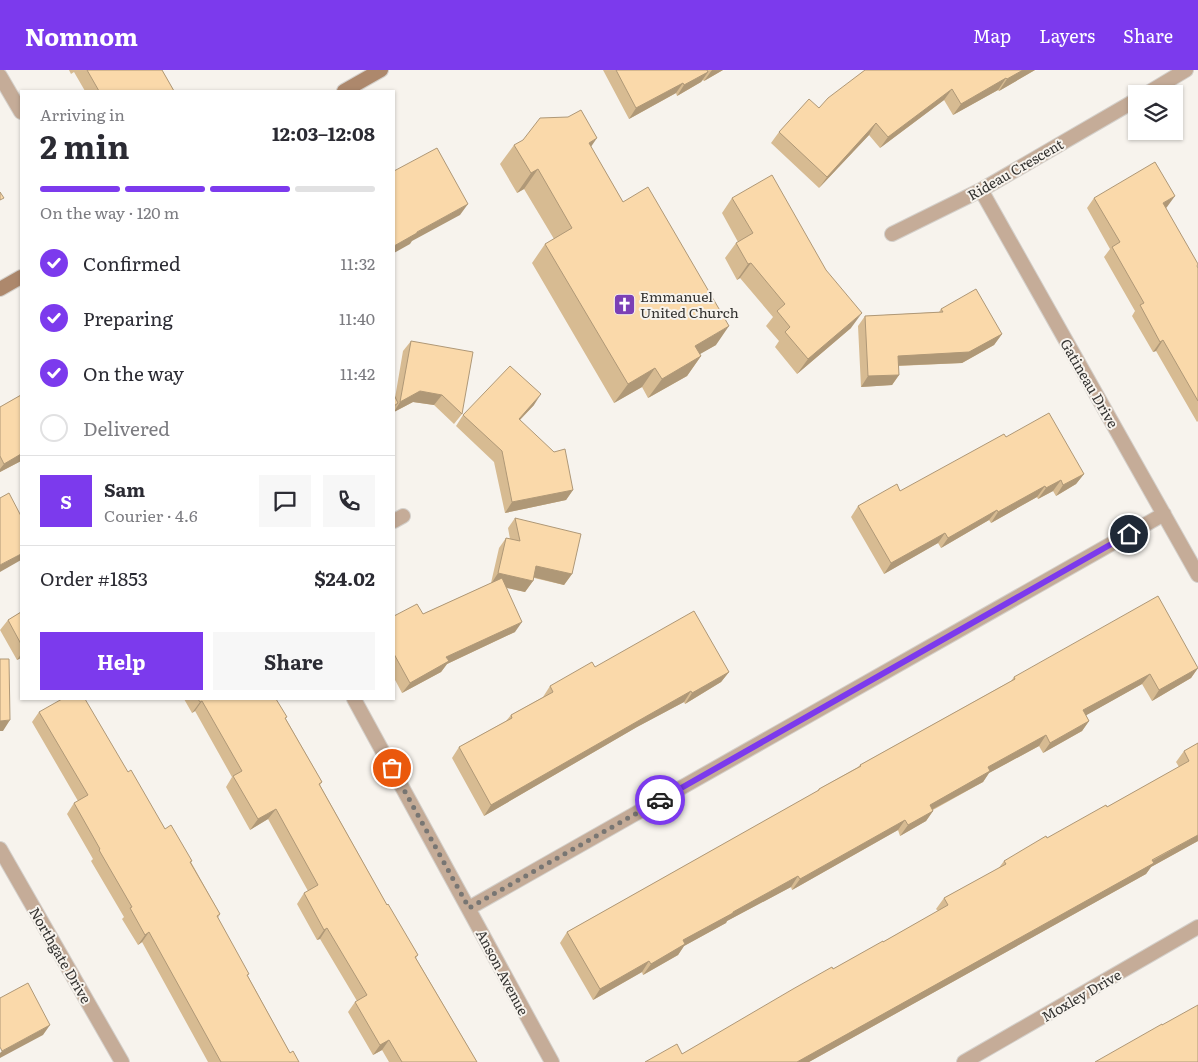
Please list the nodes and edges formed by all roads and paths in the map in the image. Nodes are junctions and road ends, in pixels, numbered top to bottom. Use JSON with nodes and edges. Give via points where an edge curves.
{"nodes":[{"id":1,"x":381,"y":70,"type":"edge"},
{"id":2,"x":1186,"y":70,"type":"edge"},
{"id":3,"x":0,"y":76,"type":"edge"},
{"id":4,"x":1161,"y":85,"type":"edge"},
{"id":5,"x":346,"y":90,"type":"edge"},
{"id":6,"x":1128,"y":105,"type":"edge"},
{"id":7,"x":20,"y":110,"type":"edge"},
{"id":8,"x":981,"y":190,"type":"junction"},
{"id":9,"x":892,"y":234,"type":"dead end"},
{"id":10,"x":20,"y":278,"type":"edge"},
{"id":11,"x":0,"y":289,"type":"edge"},
{"id":12,"x":1164,"y":514,"type":"junction"},
{"id":13,"x":1198,"y":575,"type":"edge"},
{"id":14,"x":355,"y":700,"type":"edge"},
{"id":15,"x":0,"y":849,"type":"edge"},
{"id":16,"x":469,"y":908,"type":"junction"},
{"id":17,"x":1198,"y":928,"type":"edge"},
{"id":18,"x":122,"y":1062,"type":"edge"},
{"id":19,"x":552,"y":1062,"type":"edge"},
{"id":20,"x":964,"y":1062,"type":"edge"}],
"edges":[{"from":1,"to":5,"type":"main road"},
{"from":2,"to":4,"type":"street"},
{"from":3,"to":7,"type":"street"},
{"from":6,"to":8,"type":"street","name":"Rideau Crescent"},
{"from":8,"to":9,"type":"street","name":"Rideau Crescent"},
{"from":8,"to":12,"type":"street","name":"Gatineau Drive"},
{"from":10,"to":11,"type":"main road"},
{"from":12,"to":13,"type":"street","name":"Gatineau Drive"},
{"from":12,"to":16,"type":"street"},
{"from":14,"to":16,"type":"street","name":"Anson Avenue"},
{"from":15,"to":18,"type":"street","name":"Northgate Drive"},
{"from":16,"to":19,"type":"street","name":"Anson Avenue"},
{"from":17,"to":20,"type":"street","name":"Moxley Drive"}]}
